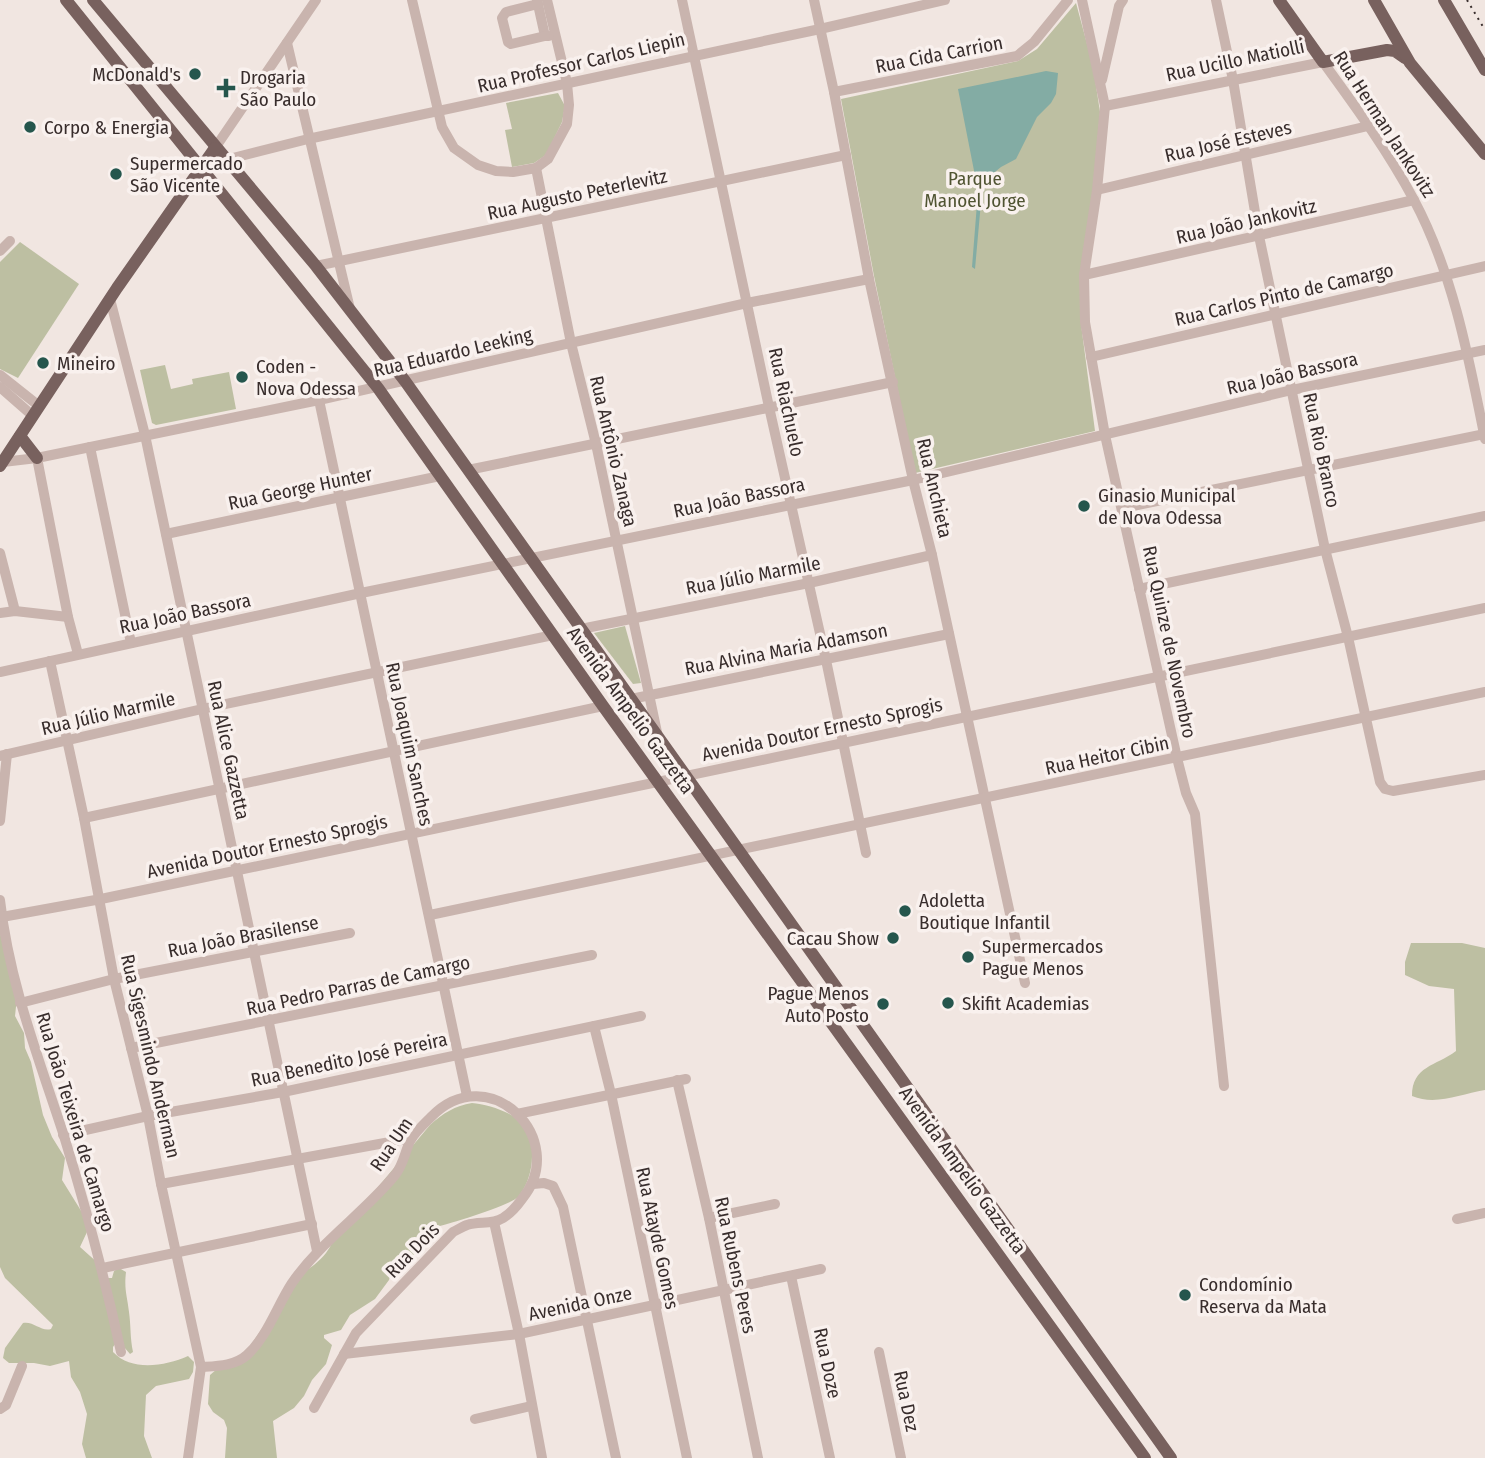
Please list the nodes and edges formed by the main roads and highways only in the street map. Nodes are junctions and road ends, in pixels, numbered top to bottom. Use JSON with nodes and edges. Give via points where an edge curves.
{"nodes":[{"id":1,"x":66,"y":0,"type":"edge"},
{"id":2,"x":93,"y":0,"type":"edge"},
{"id":3,"x":1279,"y":0,"type":"edge"},
{"id":4,"x":1374,"y":0,"type":"edge"},
{"id":5,"x":1444,"y":0,"type":"edge"},
{"id":6,"x":75,"y":11,"type":"junction"},
{"id":7,"x":103,"y":11,"type":"junction"},
{"id":8,"x":1384,"y":22,"type":"junction"},
{"id":9,"x":1379,"y":50,"type":"junction"},
{"id":10,"x":1323,"y":62,"type":"joint"},
{"id":11,"x":1410,"y":63,"type":"junction"},
{"id":12,"x":1485,"y":70,"type":"edge"},
{"id":13,"x":215,"y":148,"type":"junction"},
{"id":14,"x":1485,"y":153,"type":"edge"},
{"id":15,"x":202,"y":167,"type":"junction"},
{"id":16,"x":20,"y":436,"type":"junction"},
{"id":17,"x":37,"y":458,"type":"road end"},
{"id":18,"x":1,"y":464,"type":"edge"},
{"id":19,"x":836,"y":1026,"type":"junction"},
{"id":20,"x":866,"y":1029,"type":"junction"},
{"id":21,"x":1054,"y":1294,"type":"junction"},
{"id":22,"x":1035,"y":1304,"type":"junction"},
{"id":23,"x":1144,"y":1458,"type":"edge"},
{"id":24,"x":1171,"y":1458,"type":"edge"}],
"edges":[{"from":1,"to":6,"type":"main road","name":"Avenida Ampelio Gazzetta"},
{"from":2,"to":7,"type":"main road","name":"Avenida Ampelio Gazzetta"},
{"from":3,"to":10,"type":"main road","name":"Rua Herman Jankovitz"},
{"from":4,"to":8,"type":"main road"},
{"from":5,"to":12,"type":"main road"},
{"from":6,"to":7,"type":"main road","via":[[86,3]]},
{"from":6,"to":15,"type":"main road","name":"Avenida Ampelio Gazzetta"},
{"from":7,"to":13,"type":"main road","name":"Avenida Ampelio Gazzetta"},
{"from":8,"to":9,"type":"main road","via":[[1387,41]]},
{"from":8,"to":11,"type":"main road"},
{"from":9,"to":10,"type":"main road","name":"Rua Ucillo Matiolli"},
{"from":9,"to":11,"type":"main road","via":[[1395,51]]},
{"from":11,"to":14,"type":"main road"},
{"from":13,"to":15,"type":"main road"},
{"from":13,"to":20,"type":"main road","name":"Avenida Ampelio Gazzetta","via":[[316,266],[405,381]]},
{"from":15,"to":16,"type":"main road"},
{"from":15,"to":19,"type":"main road","name":"Avenida Ampelio Gazzetta","via":[[377,387]]},
{"from":16,"to":17,"type":"main road"},
{"from":16,"to":18,"type":"main road"},
{"from":19,"to":20,"type":"main road","via":[[851,1032]]},
{"from":19,"to":22,"type":"main road","name":"Avenida Ampelio Gazzetta"},
{"from":20,"to":21,"type":"main road","name":"Avenida Ampelio Gazzetta"},
{"from":21,"to":22,"type":"main road","via":[[1041,1296]]},
{"from":21,"to":24,"type":"main road","name":"Avenida Ampelio Gazzetta"},
{"from":22,"to":23,"type":"main road","name":"Avenida Ampelio Gazzetta"}]}
